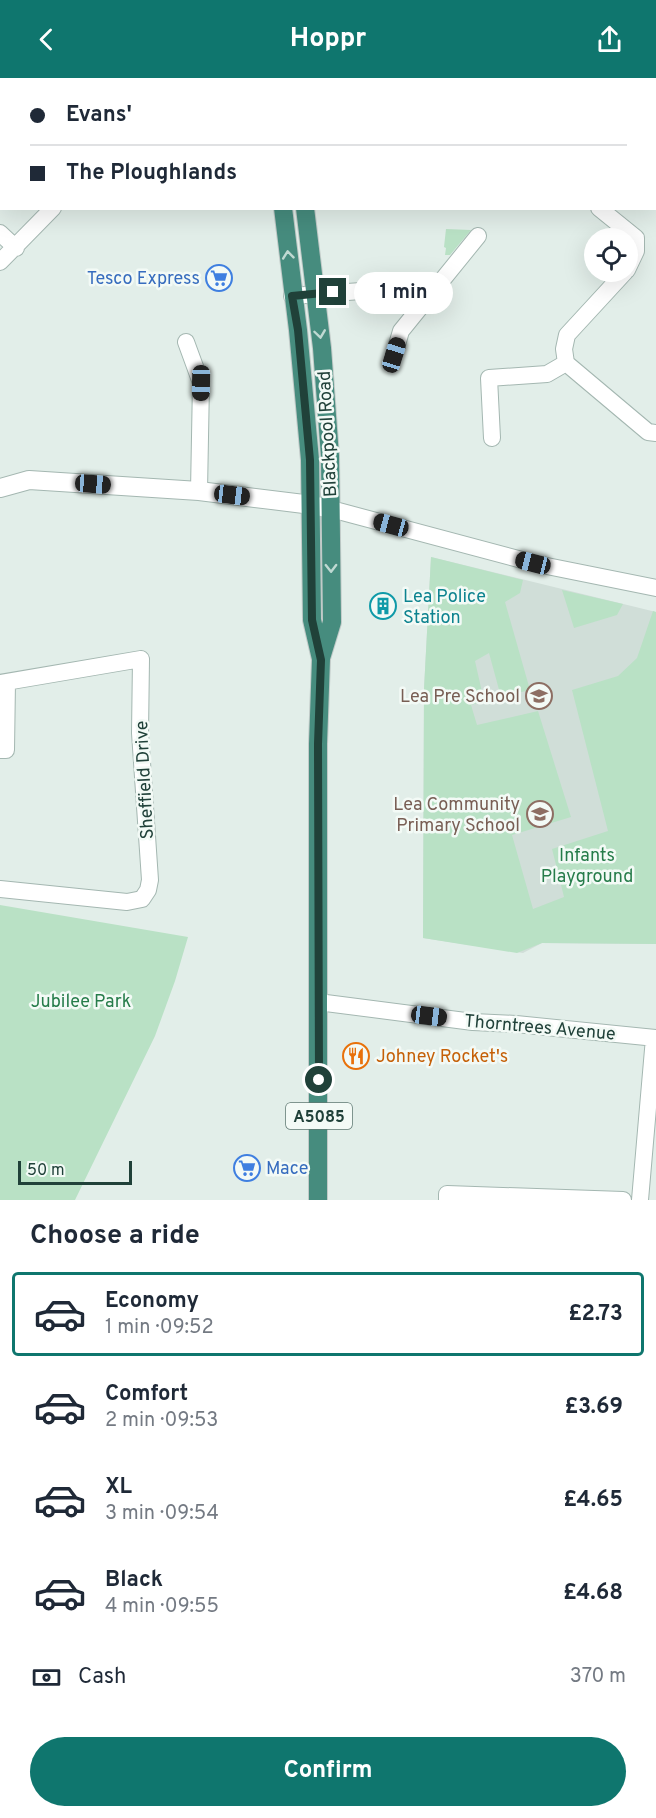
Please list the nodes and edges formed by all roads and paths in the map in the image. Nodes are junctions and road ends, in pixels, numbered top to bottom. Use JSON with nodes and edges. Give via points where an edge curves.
{"nodes":[{"id":1,"x":51,"y":210,"type":"edge"},
{"id":2,"x":283,"y":210,"type":"edge"},
{"id":3,"x":305,"y":210,"type":"edge"},
{"id":4,"x":601,"y":210,"type":"edge"},
{"id":5,"x":624,"y":228,"type":"edge"},
{"id":6,"x":0,"y":232,"type":"edge"},
{"id":7,"x":478,"y":236,"type":"dead end"},
{"id":8,"x":16,"y":248,"type":"junction"},
{"id":9,"x":0,"y":262,"type":"edge"},
{"id":10,"x":616,"y":282,"type":"edge"},
{"id":11,"x":315,"y":294,"type":"junction"},
{"id":12,"x":292,"y":296,"type":"junction"},
{"id":13,"x":427,"y":300,"type":"junction"},
{"id":14,"x":186,"y":342,"type":"dead end"},
{"id":15,"x":394,"y":355,"type":"dead end"},
{"id":16,"x":566,"y":363,"type":"junction"},
{"id":17,"x":656,"y":433,"type":"edge"},
{"id":18,"x":492,"y":438,"type":"dead end"},
{"id":19,"x":0,"y":488,"type":"edge"},
{"id":20,"x":199,"y":491,"type":"junction"},
{"id":21,"x":312,"y":505,"type":"junction"},
{"id":22,"x":331,"y":509,"type":"junction"},
{"id":23,"x":656,"y":588,"type":"edge"},
{"id":24,"x":321,"y":660,"type":"junction"},
{"id":25,"x":4,"y":682,"type":"edge"},
{"id":26,"x":0,"y":750,"type":"edge"},
{"id":27,"x":0,"y":889,"type":"edge"},
{"id":28,"x":318,"y":1002,"type":"junction"},
{"id":29,"x":655,"y":1038,"type":"edge"},
{"id":30,"x":447,"y":1197,"type":"edge"},
{"id":31,"x":318,"y":1200,"type":"edge"},
{"id":32,"x":623,"y":1200,"type":"edge"},
{"id":33,"x":640,"y":1200,"type":"edge"}],
"edges":[{"from":1,"to":8,"type":"street"},
{"from":12,"to":2,"type":"highway","name":"Blackpool Road","number":"A5085","one_way":true},
{"from":3,"to":11,"type":"highway","name":"Blackpool Road","number":"A5085"},
{"from":4,"to":5,"type":"street"},
{"from":6,"to":8,"type":"street"},
{"from":7,"to":13,"type":"street"},
{"from":8,"to":9,"type":"street"},
{"from":10,"to":16,"type":"street","via":[[567,335]]},
{"from":11,"to":12,"type":"street"},
{"from":11,"to":13,"type":"street","via":[[389,289]]},
{"from":11,"to":22,"type":"highway","name":"Blackpool Road","number":"A5085","one_way":true},
{"from":12,"to":21,"type":"highway","name":"Blackpool Road","number":"A5085","via":[[304,387]]},
{"from":13,"to":15,"type":"street","via":[[401,332]]},
{"from":14,"to":20,"type":"street","via":[[201,383]]},
{"from":16,"to":17,"type":"street","via":[[648,432]]},
{"from":16,"to":18,"type":"street","via":[[547,374],[489,378]]},
{"from":19,"to":20,"type":"street","via":[[29,480]]},
{"from":20,"to":21,"type":"street"},
{"from":21,"to":22,"type":"street"},
{"from":21,"to":24,"type":"highway","name":"Blackpool Road","number":"A5085","via":[[312,620]]},
{"from":22,"to":23,"type":"street","via":[[537,564]]},
{"from":22,"to":24,"type":"highway","name":"Blackpool Road","number":"A5085","one_way":true,"via":[[332,622]]},
{"from":24,"to":28,"type":"highway","name":"Blackpool Road","number":"A5085"},
{"from":25,"to":26,"type":"street","via":[[6,750]]},
{"from":25,"to":27,"type":"street","name":"Sheffield Drive","via":[[141,659],[140,733],[150,880],[142,899],[127,902]]},
{"from":28,"to":29,"type":"street","name":"Thorntrees Avenue","via":[[473,1022]]},
{"from":28,"to":31,"type":"highway","name":"Blackpool Road","number":"A5085"},
{"from":29,"to":33,"type":"street"},
{"from":30,"to":32,"type":"street"}]}
